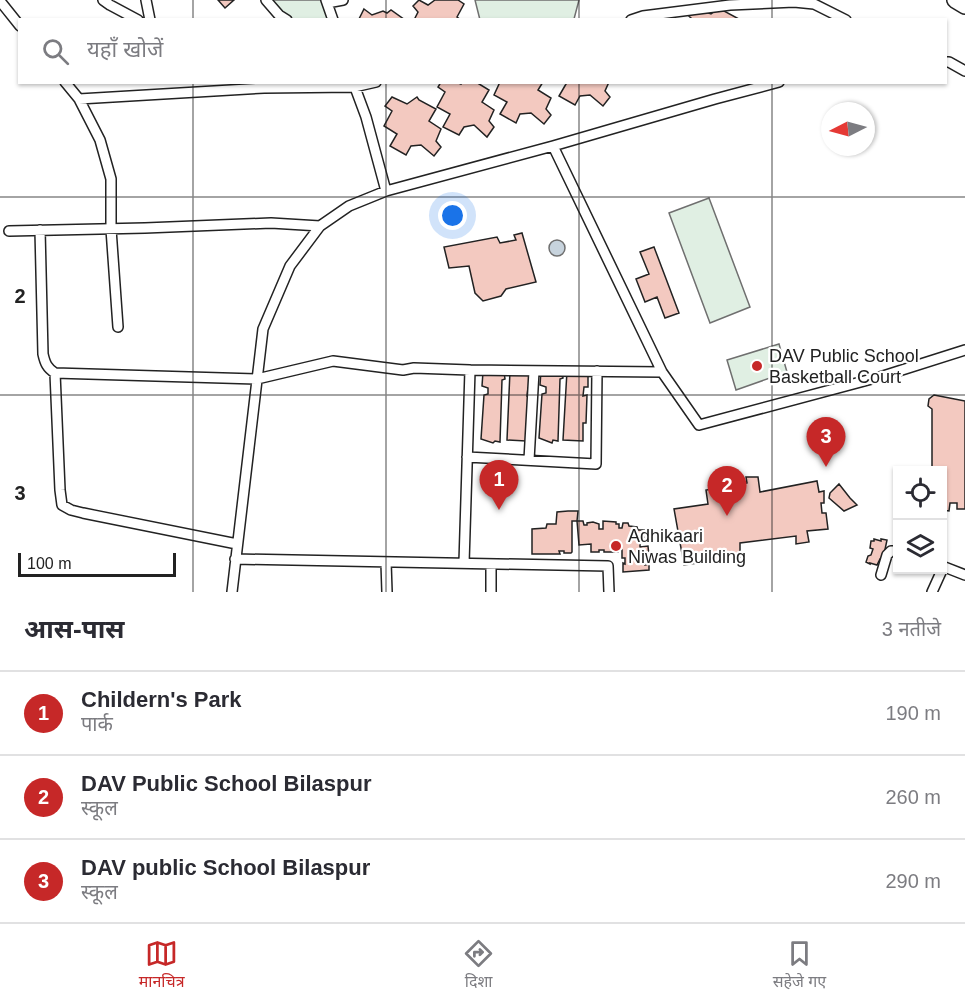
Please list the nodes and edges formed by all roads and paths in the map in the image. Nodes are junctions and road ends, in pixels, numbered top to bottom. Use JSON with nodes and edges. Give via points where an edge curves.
{"nodes":[{"id":1,"x":103,"y":0,"type":"edge"},
{"id":2,"x":146,"y":0,"type":"edge"},
{"id":3,"x":266,"y":0,"type":"edge"},
{"id":4,"x":343,"y":0,"type":"edge"},
{"id":5,"x":706,"y":0,"type":"edge"},
{"id":6,"x":955,"y":0,"type":"edge"},
{"id":7,"x":0,"y":1,"type":"edge"},
{"id":8,"x":327,"y":2,"type":"edge"},
{"id":9,"x":965,"y":6,"type":"edge"},
{"id":10,"x":698,"y":9,"type":"junction"},
{"id":11,"x":134,"y":18,"type":"edge"},
{"id":12,"x":150,"y":18,"type":"edge"},
{"id":13,"x":284,"y":18,"type":"edge"},
{"id":14,"x":332,"y":18,"type":"edge"},
{"id":15,"x":637,"y":18,"type":"edge"},
{"id":16,"x":842,"y":18,"type":"edge"},
{"id":17,"x":18,"y":24,"type":"edge"},
{"id":18,"x":947,"y":62,"type":"edge"},
{"id":19,"x":965,"y":71,"type":"edge"},
{"id":20,"x":68,"y":84,"type":"edge"},
{"id":21,"x":211,"y":84,"type":"edge"},
{"id":22,"x":771,"y":84,"type":"edge"},
{"id":23,"x":353,"y":85,"type":"edge"},
{"id":24,"x":216,"y":91,"type":"junction"},
{"id":25,"x":79,"y":99,"type":"junction"},
{"id":26,"x":553,"y":146,"type":"junction"},
{"id":27,"x":386,"y":191,"type":"junction"},
{"id":28,"x":320,"y":226,"type":"junction"},
{"id":29,"x":111,"y":229,"type":"junction"},
{"id":30,"x":40,"y":230,"type":"junction"},
{"id":31,"x":9,"y":231,"type":"dead end"},
{"id":32,"x":118,"y":327,"type":"dead end"},
{"id":33,"x":965,"y":351,"type":"edge"},
{"id":34,"x":470,"y":370,"type":"junction"},
{"id":35,"x":534,"y":371,"type":"junction"},
{"id":36,"x":597,"y":371,"type":"junction"},
{"id":37,"x":662,"y":372,"type":"junction"},
{"id":38,"x":55,"y":373,"type":"junction"},
{"id":39,"x":257,"y":379,"type":"junction"},
{"id":40,"x":467,"y":457,"type":"junction"},
{"id":41,"x":529,"y":460,"type":"junction"},
{"id":42,"x":237,"y":544,"type":"junction"},
{"id":43,"x":893,"y":552,"type":"edge"},
{"id":44,"x":235,"y":559,"type":"junction"},
{"id":45,"x":386,"y":562,"type":"junction"},
{"id":46,"x":464,"y":563,"type":"junction"},
{"id":47,"x":491,"y":564,"type":"junction"},
{"id":48,"x":947,"y":569,"type":"edge"},
{"id":49,"x":939,"y":574,"type":"edge"},
{"id":50,"x":881,"y":575,"type":"dead end"},
{"id":51,"x":965,"y":575,"type":"edge"},
{"id":52,"x":232,"y":592,"type":"edge"},
{"id":53,"x":387,"y":592,"type":"edge"},
{"id":54,"x":492,"y":592,"type":"edge"},
{"id":55,"x":609,"y":592,"type":"edge"},
{"id":56,"x":932,"y":592,"type":"edge"}],
"edges":[{"from":1,"to":11,"type":"street"},
{"from":2,"to":12,"type":"street"},
{"from":3,"to":13,"type":"street"},
{"from":4,"to":8,"type":"street"},
{"from":5,"to":10,"type":"street"},
{"from":6,"to":9,"type":"main road"},
{"from":7,"to":17,"type":"street"},
{"from":8,"to":14,"type":"street"},
{"from":10,"to":15,"type":"street"},
{"from":10,"to":16,"type":"street","via":[[794,2],[814,4]]},
{"from":18,"to":19,"type":"street"},
{"from":20,"to":25,"type":"street"},
{"from":21,"to":24,"type":"street"},
{"from":22,"to":26,"type":"street"},
{"from":23,"to":24,"type":"street"},
{"from":23,"to":27,"type":"street"},
{"from":24,"to":25,"type":"street"},
{"from":25,"to":29,"type":"street","via":[[100,140],[111,179]]},
{"from":26,"to":27,"type":"street"},
{"from":26,"to":37,"type":"street"},
{"from":27,"to":28,"type":"street","via":[[349,206]]},
{"from":28,"to":29,"type":"street","via":[[271,223]]},
{"from":28,"to":39,"type":"street","via":[[290,266],[263,329]]},
{"from":29,"to":30,"type":"street"},
{"from":29,"to":32,"type":"street"},
{"from":30,"to":31,"type":"street"},
{"from":30,"to":38,"type":"street","via":[[44,354],[49,369]]},
{"from":33,"to":37,"type":"street","via":[[699,425]]},
{"from":34,"to":35,"type":"street"},
{"from":34,"to":39,"type":"street","via":[[403,370],[333,361]]},
{"from":34,"to":40,"type":"street"},
{"from":35,"to":36,"type":"street"},
{"from":35,"to":41,"type":"street"},
{"from":36,"to":37,"type":"street"},
{"from":36,"to":41,"type":"street","via":[[596,464]]},
{"from":38,"to":39,"type":"street"},
{"from":38,"to":42,"type":"street","via":[[62,505],[83,513]]},
{"from":39,"to":42,"type":"street"},
{"from":40,"to":41,"type":"street"},
{"from":40,"to":46,"type":"street"},
{"from":42,"to":44,"type":"street"},
{"from":43,"to":50,"type":"street","via":[[887,555]]},
{"from":44,"to":45,"type":"street"},
{"from":44,"to":52,"type":"street"},
{"from":45,"to":46,"type":"street"},
{"from":45,"to":53,"type":"street"},
{"from":46,"to":47,"type":"street"},
{"from":47,"to":54,"type":"street"},
{"from":47,"to":55,"type":"street","via":[[608,566]]},
{"from":48,"to":51,"type":"street"},
{"from":49,"to":56,"type":"street"}]}
